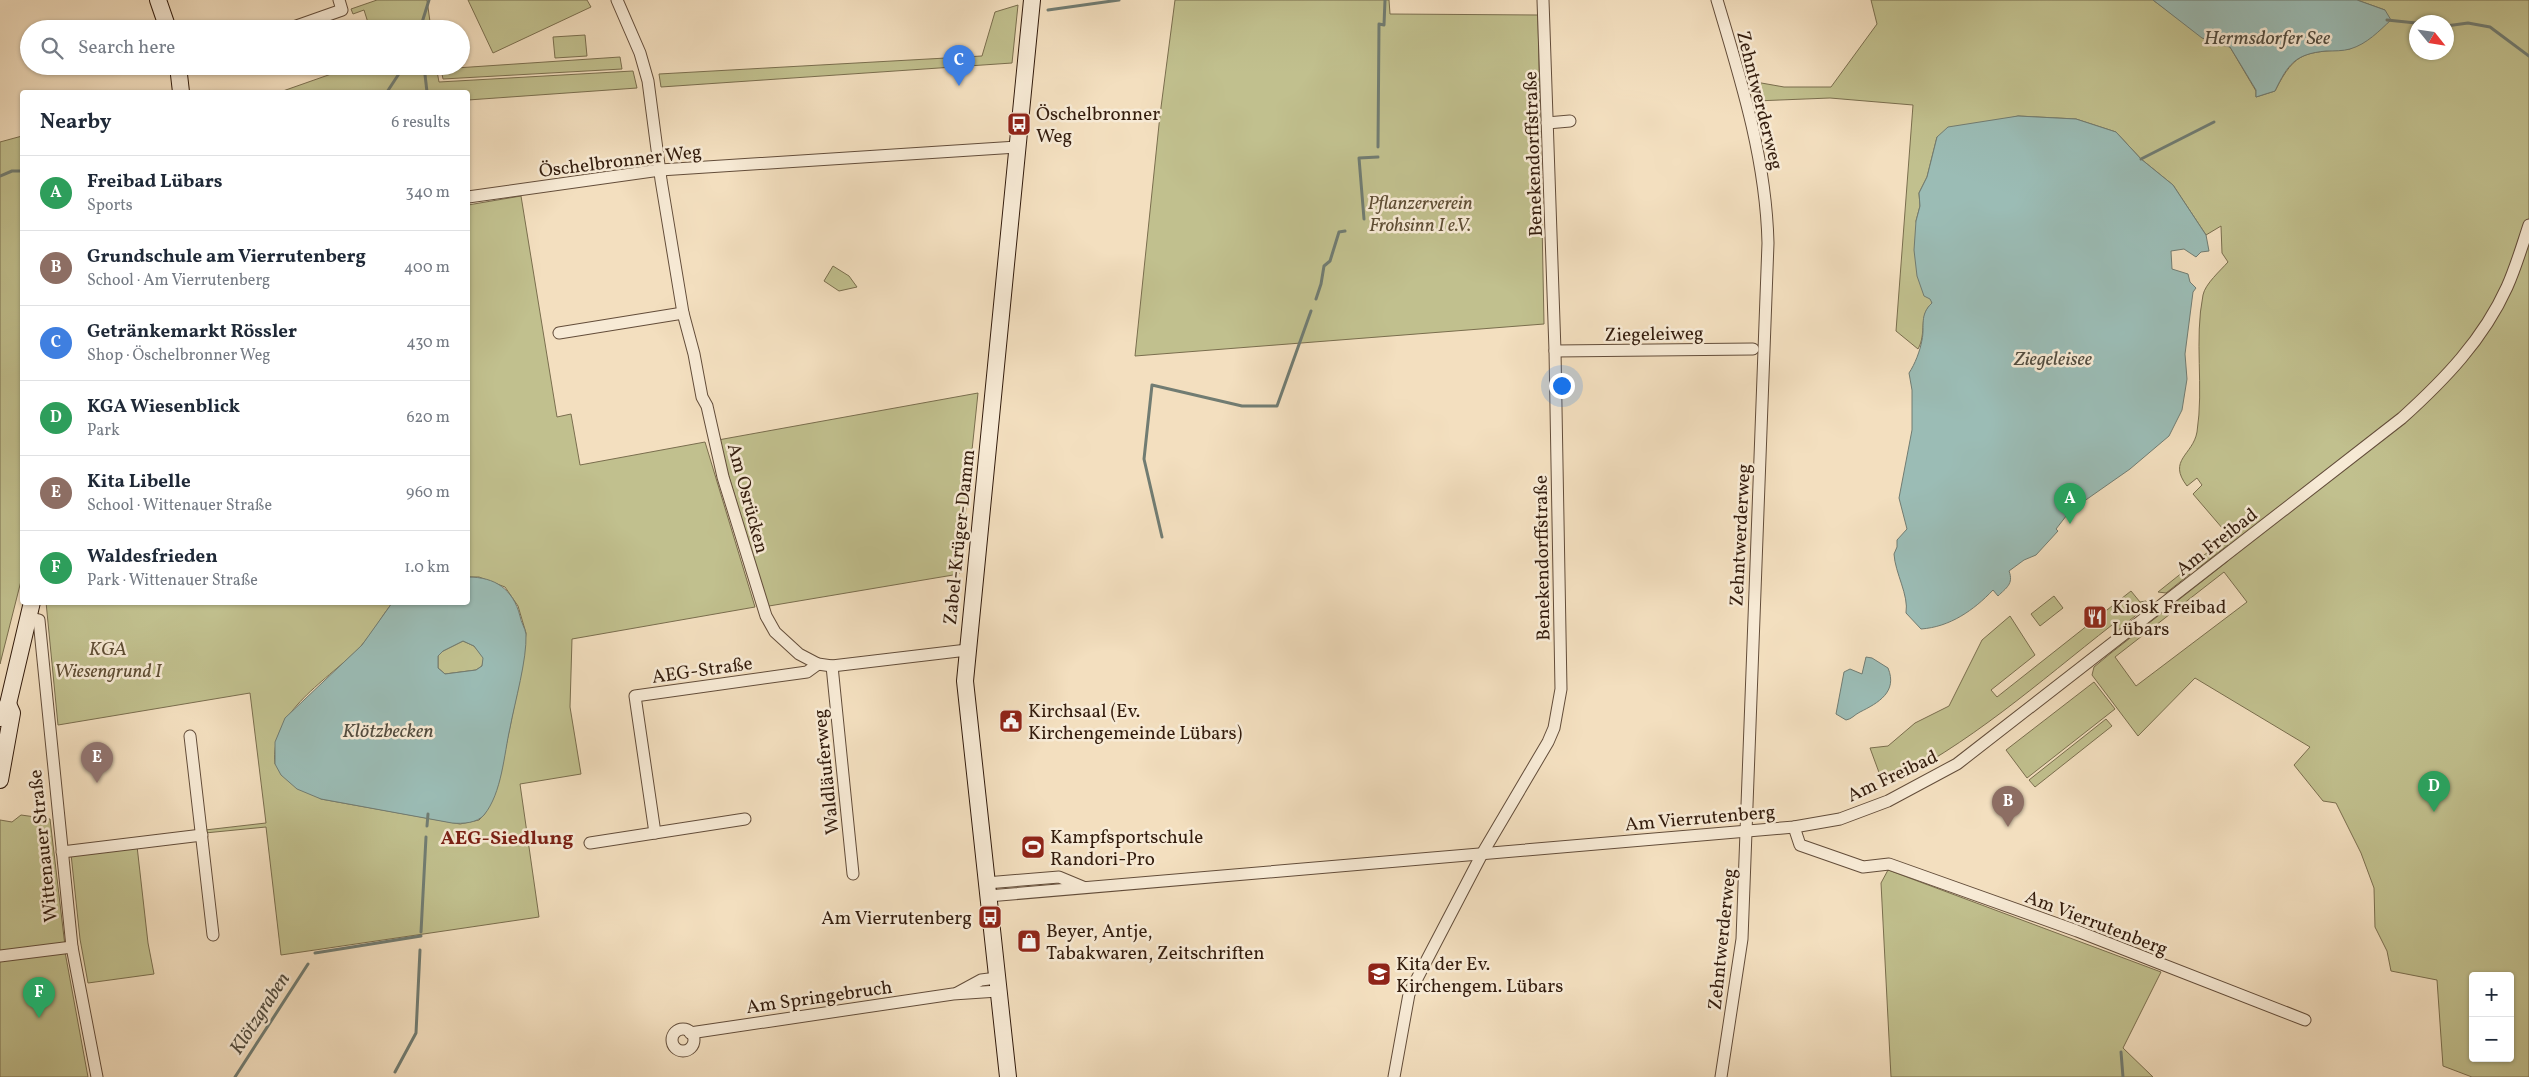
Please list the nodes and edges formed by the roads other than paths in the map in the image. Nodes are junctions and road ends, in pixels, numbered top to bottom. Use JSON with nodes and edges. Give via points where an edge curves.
{"nodes":[{"id":1,"x":158,"y":0,"type":"edge"},
{"id":2,"x":339,"y":0,"type":"edge"},
{"id":3,"x":617,"y":0,"type":"edge"},
{"id":4,"x":1032,"y":0,"type":"edge"},
{"id":5,"x":1543,"y":0,"type":"edge"},
{"id":6,"x":1717,"y":0,"type":"edge"},
{"id":7,"x":165,"y":20,"type":"edge"},
{"id":8,"x":314,"y":20,"type":"edge"},
{"id":9,"x":180,"y":75,"type":"edge"},
{"id":10,"x":181,"y":90,"type":"edge"},
{"id":11,"x":1570,"y":121,"type":"dead end"},
{"id":12,"x":1547,"y":123,"type":"junction"},
{"id":13,"x":1017,"y":147,"type":"junction"},
{"id":14,"x":660,"y":170,"type":"junction"},
{"id":15,"x":470,"y":197,"type":"edge"},
{"id":16,"x":2529,"y":225,"type":"edge"},
{"id":17,"x":683,"y":313,"type":"junction"},
{"id":18,"x":559,"y":333,"type":"dead end"},
{"id":19,"x":1753,"y":349,"type":"dead end"},
{"id":20,"x":1555,"y":351,"type":"junction"},
{"id":21,"x":29,"y":610,"type":"edge"},
{"id":22,"x":967,"y":650,"type":"junction"},
{"id":23,"x":818,"y":664,"type":"junction"},
{"id":24,"x":832,"y":666,"type":"junction"},
{"id":25,"x":4,"y":711,"type":"edge"},
{"id":26,"x":190,"y":736,"type":"dead end"},
{"id":27,"x":0,"y":780,"type":"edge"},
{"id":28,"x":745,"y":820,"type":"dead end"},
{"id":29,"x":1794,"y":827,"type":"junction"},
{"id":30,"x":1747,"y":830,"type":"junction"},
{"id":31,"x":655,"y":833,"type":"junction"},
{"id":32,"x":202,"y":835,"type":"junction"},
{"id":33,"x":590,"y":843,"type":"dead end"},
{"id":34,"x":62,"y":852,"type":"junction"},
{"id":35,"x":1482,"y":854,"type":"junction"},
{"id":36,"x":853,"y":874,"type":"dead end"},
{"id":37,"x":987,"y":890,"type":"junction"},
{"id":38,"x":214,"y":935,"type":"dead end"},
{"id":39,"x":72,"y":947,"type":"junction"},
{"id":40,"x":0,"y":956,"type":"edge"},
{"id":41,"x":997,"y":985,"type":"junction"},
{"id":42,"x":2305,"y":1020,"type":"dead end"},
{"id":43,"x":690,"y":1032,"type":"dead end"},
{"id":44,"x":97,"y":1077,"type":"edge"},
{"id":45,"x":1008,"y":1077,"type":"edge"},
{"id":46,"x":1394,"y":1077,"type":"edge"},
{"id":47,"x":1722,"y":1077,"type":"edge"}],
"edges":[{"from":1,"to":7,"type":"street"},
{"from":2,"to":8,"type":"street","via":[[342,10]]},
{"from":3,"to":14,"type":"street","name":"Am Osrücken","via":[[640,53],[648,81]]},
{"from":4,"to":13,"type":"street","name":"Zabel-Krüger-Damm"},
{"from":5,"to":12,"type":"street","name":"Benekendorffstraße"},
{"from":6,"to":30,"type":"street","name":"Zehntwerderweg","via":[[1754,128],[1765,187],[1767,221],[1767,300]]},
{"from":9,"to":10,"type":"street"},
{"from":11,"to":12,"type":"street"},
{"from":12,"to":20,"type":"street","name":"Benekendorffstraße"},
{"from":13,"to":14,"type":"street","name":"Öschelbronner Weg"},
{"from":13,"to":22,"type":"street","name":"Zabel-Krüger-Damm"},
{"from":14,"to":15,"type":"street","name":"Öschelbronner Weg"},
{"from":14,"to":17,"type":"street","name":"Am Osrücken"},
{"from":16,"to":29,"type":"street","name":"Am Freibad","via":[[2507,287],[2489,319],[2445,380],[2402,418],[1957,764],[1888,801],[1840,819]]},
{"from":17,"to":18,"type":"street"},
{"from":17,"to":23,"type":"street","name":"Am Osrücken","via":[[723,477],[766,616],[787,645]]},
{"from":19,"to":20,"type":"street","name":"Ziegeleiweg"},
{"from":20,"to":35,"type":"street","name":"Benekendorffstraße","via":[[1561,689],[1548,742]]},
{"from":21,"to":25,"type":"street","name":"Wittenauer Straße"},
{"from":21,"to":34,"type":"street","name":"Wittenauer Straße","via":[[39,620]]},
{"from":22,"to":24,"type":"street","name":"Am Osrücken"},
{"from":22,"to":37,"type":"street","name":"Zabel-Krüger-Damm","via":[[965,680]]},
{"from":23,"to":24,"type":"street","name":"Am Osrücken"},
{"from":23,"to":31,"type":"street","name":"AEG-Straße","via":[[808,672],[635,696]]},
{"from":24,"to":36,"type":"street","name":"Waldläuferweg"},
{"from":25,"to":27,"type":"street","name":"Wittenauer Straße","via":[[12,713]]},
{"from":26,"to":32,"type":"street"},
{"from":28,"to":31,"type":"street"},
{"from":29,"to":30,"type":"street","name":"Am Vierrutenberg"},
{"from":29,"to":42,"type":"street","name":"Am Vierrutenberg","via":[[1800,845],[1863,867],[1889,864],[2077,930]]},
{"from":30,"to":35,"type":"street","name":"Am Vierrutenberg"},
{"from":30,"to":47,"type":"street","name":"Zehntwerderweg","via":[[1742,939]]},
{"from":31,"to":33,"type":"street"},
{"from":32,"to":34,"type":"street"},
{"from":32,"to":38,"type":"street"},
{"from":34,"to":39,"type":"street","name":"Wittenauer Straße"},
{"from":35,"to":37,"type":"street","name":"Am Vierrutenberg","via":[[1085,888],[1058,877]]},
{"from":35,"to":46,"type":"street","name":"Benekendorffstraße","via":[[1408,994]]},
{"from":37,"to":41,"type":"street","name":"Zabel-Krüger-Damm"},
{"from":39,"to":40,"type":"street"},
{"from":39,"to":44,"type":"street","name":"Wittenauer Straße"},
{"from":41,"to":43,"type":"street","name":"Am Springebruch","via":[[981,980],[953,994]]},
{"from":41,"to":45,"type":"street","name":"Zabel-Krüger-Damm"}]}
